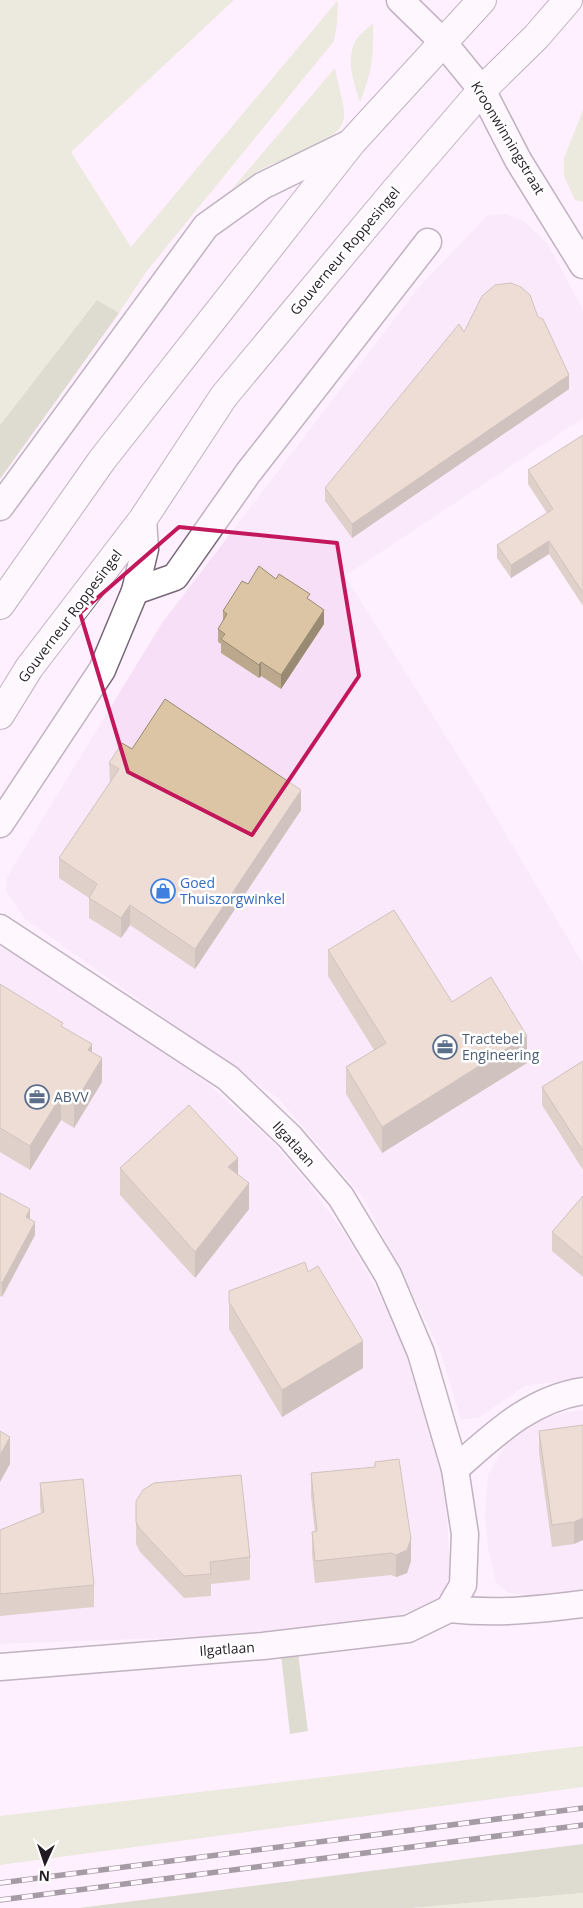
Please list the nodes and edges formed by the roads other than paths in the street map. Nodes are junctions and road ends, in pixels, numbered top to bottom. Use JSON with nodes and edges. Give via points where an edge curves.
{"nodes":[{"id":1,"x":400,"y":0,"type":"edge"},
{"id":2,"x":482,"y":0,"type":"edge"},
{"id":3,"x":568,"y":0,"type":"edge"},
{"id":4,"x":442,"y":42,"type":"junction"},
{"id":5,"x":482,"y":90,"type":"junction"},
{"id":6,"x":352,"y":142,"type":"junction"},
{"id":7,"x":428,"y":242,"type":"dead end"},
{"id":8,"x":583,"y":265,"type":"edge"},
{"id":9,"x":0,"y":507,"type":"edge"},
{"id":10,"x":143,"y":518,"type":"junction"},
{"id":11,"x":135,"y":592,"type":"junction"},
{"id":12,"x":0,"y":605,"type":"edge"},
{"id":13,"x":0,"y":715,"type":"edge"},
{"id":14,"x":0,"y":824,"type":"edge"},
{"id":15,"x":0,"y":928,"type":"edge"},
{"id":16,"x":583,"y":1392,"type":"edge"},
{"id":17,"x":455,"y":1469,"type":"junction"},
{"id":18,"x":583,"y":1604,"type":"edge"},
{"id":19,"x":449,"y":1609,"type":"junction"},
{"id":20,"x":0,"y":1667,"type":"edge"}],
"edges":[{"from":1,"to":4,"type":"street","name":"Kroonwinningstraat"},
{"from":2,"to":4,"type":"highway"},
{"from":3,"to":5,"type":"highway","name":"Gouverneur Roppesingel"},
{"from":4,"to":5,"type":"street","name":"Kroonwinningstraat"},
{"from":4,"to":6,"type":"highway"},
{"from":5,"to":8,"type":"street","name":"Kroonwinningstraat","via":[[518,160]]},
{"from":5,"to":10,"type":"highway","name":"Gouverneur Roppesingel","via":[[224,396]]},
{"from":6,"to":9,"type":"street","via":[[262,186],[206,226]]},
{"from":6,"to":12,"type":"highway","via":[[102,460]]},
{"from":7,"to":11,"type":"street","via":[[248,473],[175,577]]},
{"from":10,"to":11,"type":"street","name":"Gouverneur Roppesingel","via":[[145,549]]},
{"from":10,"to":13,"type":"highway","name":"Gouverneur Roppesingel","via":[[30,668]]},
{"from":11,"to":14,"type":"street","name":"Gouverneur Roppesingel","via":[[102,670]]},
{"from":15,"to":17,"type":"street","name":"Ilgatlaan","via":[[228,1078],[290,1137],[340,1197],[388,1275],[421,1353]]},
{"from":16,"to":17,"type":"street","via":[[564,1394],[528,1410],[501,1428]]},
{"from":17,"to":19,"type":"street","name":"Ilgatlaan","via":[[465,1534],[463,1585]]},
{"from":18,"to":19,"type":"street","via":[[524,1612],[481,1613]]},
{"from":19,"to":20,"type":"street","name":"Ilgatlaan","via":[[408,1629],[263,1646]]}]}
